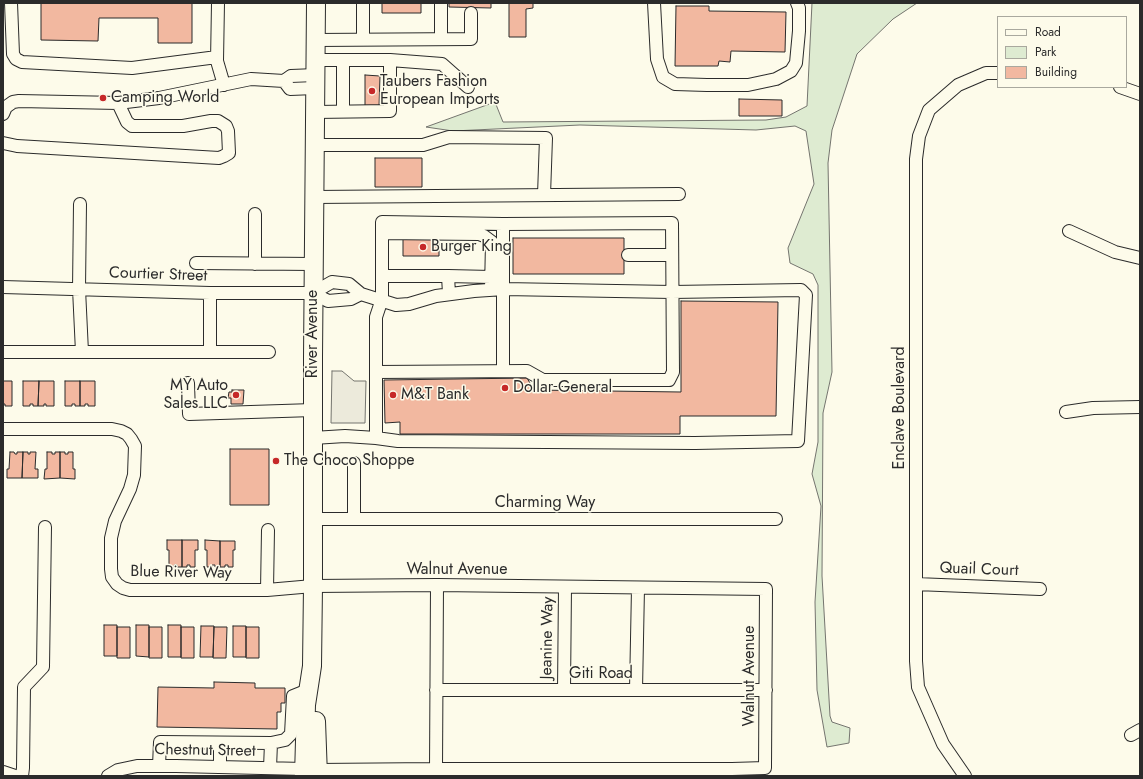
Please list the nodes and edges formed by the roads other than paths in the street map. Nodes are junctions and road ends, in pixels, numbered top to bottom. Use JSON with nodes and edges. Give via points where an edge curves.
{"nodes":[{"id":1,"x":11,"y":3,"type":"edge"},
{"id":2,"x":218,"y":3,"type":"edge"},
{"id":3,"x":316,"y":3,"type":"edge"},
{"id":4,"x":363,"y":3,"type":"edge"},
{"id":5,"x":441,"y":3,"type":"edge"},
{"id":6,"x":654,"y":3,"type":"edge"},
{"id":7,"x":797,"y":3,"type":"edge"},
{"id":8,"x":471,"y":13,"type":"dead end"},
{"id":9,"x":363,"y":39,"type":"junction"},
{"id":10,"x":441,"y":39,"type":"junction"},
{"id":11,"x":316,"y":40,"type":"junction"},
{"id":12,"x":217,"y":57,"type":"junction"},
{"id":13,"x":343,"y":60,"type":"junction"},
{"id":14,"x":390,"y":60,"type":"junction"},
{"id":15,"x":997,"y":73,"type":"edge"},
{"id":16,"x":316,"y":74,"type":"junction"},
{"id":17,"x":224,"y":85,"type":"junction"},
{"id":18,"x":468,"y":87,"type":"dead end"},
{"id":19,"x":1123,"y":88,"type":"edge"},
{"id":20,"x":1140,"y":94,"type":"edge"},
{"id":21,"x":118,"y":103,"type":"junction"},
{"id":22,"x":343,"y":111,"type":"junction"},
{"id":23,"x":315,"y":112,"type":"junction"},
{"id":24,"x":3,"y":114,"type":"edge"},
{"id":25,"x":3,"y":142,"type":"edge"},
{"id":26,"x":315,"y":145,"type":"junction"},
{"id":27,"x":679,"y":194,"type":"dead end"},
{"id":28,"x":544,"y":195,"type":"junction"},
{"id":29,"x":314,"y":197,"type":"junction"},
{"id":30,"x":80,"y":204,"type":"dead end"},
{"id":31,"x":255,"y":214,"type":"dead end"},
{"id":32,"x":503,"y":224,"type":"junction"},
{"id":33,"x":1069,"y":231,"type":"dead end"},
{"id":34,"x":382,"y":233,"type":"junction"},
{"id":35,"x":628,"y":255,"type":"dead end"},
{"id":36,"x":672,"y":255,"type":"junction"},
{"id":37,"x":1140,"y":258,"type":"edge"},
{"id":38,"x":196,"y":263,"type":"dead end"},
{"id":39,"x":255,"y":264,"type":"junction"},
{"id":40,"x":313,"y":264,"type":"junction"},
{"id":41,"x":382,"y":276,"type":"junction"},
{"id":42,"x":448,"y":276,"type":"junction"},
{"id":43,"x":491,"y":278,"type":"junction"},
{"id":44,"x":3,"y":287,"type":"edge"},
{"id":45,"x":80,"y":289,"type":"junction"},
{"id":46,"x":504,"y":289,"type":"junction"},
{"id":47,"x":491,"y":290,"type":"junction"},
{"id":48,"x":672,"y":292,"type":"junction"},
{"id":49,"x":210,"y":293,"type":"junction"},
{"id":50,"x":313,"y":293,"type":"junction"},
{"id":51,"x":361,"y":294,"type":"junction"},
{"id":52,"x":449,"y":294,"type":"junction"},
{"id":53,"x":382,"y":299,"type":"junction"},
{"id":54,"x":3,"y":352,"type":"edge"},
{"id":55,"x":82,"y":352,"type":"junction"},
{"id":56,"x":210,"y":352,"type":"junction"},
{"id":57,"x":269,"y":352,"type":"dead end"},
{"id":58,"x":503,"y":371,"type":"junction"},
{"id":59,"x":376,"y":372,"type":"junction"},
{"id":60,"x":188,"y":383,"type":"dead end"},
{"id":61,"x":1140,"y":407,"type":"edge"},
{"id":62,"x":313,"y":410,"type":"junction"},
{"id":63,"x":1066,"y":412,"type":"dead end"},
{"id":64,"x":3,"y":429,"type":"edge"},
{"id":65,"x":313,"y":438,"type":"junction"},
{"id":66,"x":376,"y":438,"type":"junction"},
{"id":67,"x":354,"y":463,"type":"dead end"},
{"id":68,"x":314,"y":519,"type":"junction"},
{"id":69,"x":354,"y":519,"type":"junction"},
{"id":70,"x":776,"y":519,"type":"dead end"},
{"id":71,"x":45,"y":527,"type":"dead end"},
{"id":72,"x":268,"y":530,"type":"dead end"},
{"id":73,"x":916,"y":584,"type":"junction"},
{"id":74,"x":437,"y":585,"type":"junction"},
{"id":75,"x":313,"y":586,"type":"junction"},
{"id":76,"x":565,"y":587,"type":"junction"},
{"id":77,"x":638,"y":588,"type":"junction"},
{"id":78,"x":1040,"y":589,"type":"dead end"},
{"id":79,"x":267,"y":590,"type":"junction"},
{"id":80,"x":312,"y":666,"type":"junction"},
{"id":81,"x":308,"y":690,"type":"junction"},
{"id":82,"x":436,"y":690,"type":"junction"},
{"id":83,"x":564,"y":690,"type":"junction"},
{"id":84,"x":636,"y":690,"type":"junction"},
{"id":85,"x":766,"y":690,"type":"junction"},
{"id":86,"x":220,"y":743,"type":"junction"},
{"id":87,"x":270,"y":743,"type":"junction"},
{"id":88,"x":220,"y":767,"type":"junction"},
{"id":89,"x":270,"y":768,"type":"junction"},
{"id":90,"x":167,"y":769,"type":"edge"},
{"id":91,"x":436,"y":769,"type":"junction"},
{"id":92,"x":3,"y":772,"type":"edge"},
{"id":93,"x":765,"y":772,"type":"edge"},
{"id":94,"x":311,"y":773,"type":"edge"},
{"id":95,"x":16,"y":776,"type":"edge"},
{"id":96,"x":22,"y":776,"type":"edge"},
{"id":97,"x":108,"y":776,"type":"edge"},
{"id":98,"x":965,"y":776,"type":"edge"}],
"edges":[{"from":1,"to":12,"type":"street","via":[[13,54],[22,62],[132,68]]},
{"from":2,"to":12,"type":"street"},
{"from":3,"to":11,"type":"highway","name":"River Avenue"},
{"from":4,"to":9,"type":"street"},
{"from":5,"to":10,"type":"street"},
{"from":6,"to":7,"type":"street","via":[[657,59],[663,77],[675,84],[714,86],[748,85],[776,79],[791,71],[796,63],[800,31]]},
{"from":8,"to":10,"type":"street","via":[[471,39]]},
{"from":9,"to":10,"type":"street"},
{"from":9,"to":11,"type":"street"},
{"from":11,"to":16,"type":"highway","name":"River Avenue"},
{"from":12,"to":17,"type":"street"},
{"from":13,"to":14,"type":"street"},
{"from":13,"to":16,"type":"street"},
{"from":13,"to":22,"type":"street"},
{"from":14,"to":18,"type":"street","via":[[442,64]]},
{"from":14,"to":22,"type":"street","via":[[390,111]]},
{"from":15,"to":73,"type":"street","name":"Enclave Boulevard","via":[[986,73],[958,85],[929,110],[920,136],[916,159]]},
{"from":16,"to":17,"type":"street","via":[[290,89],[284,81],[251,79]]},
{"from":16,"to":23,"type":"highway","name":"River Avenue"},
{"from":17,"to":21,"type":"street"},
{"from":19,"to":20,"type":"street"},
{"from":21,"to":24,"type":"street","via":[[19,101],[6,107]]},
{"from":21,"to":25,"type":"street","via":[[127,122],[132,126],[183,126],[218,121],[228,130],[229,152],[219,158],[18,146]]},
{"from":22,"to":23,"type":"street"},
{"from":23,"to":26,"type":"highway","name":"River Avenue"},
{"from":26,"to":28,"type":"street","via":[[423,145],[449,137],[546,138]]},
{"from":26,"to":29,"type":"highway","name":"River Avenue"},
{"from":27,"to":28,"type":"street"},
{"from":28,"to":29,"type":"street"},
{"from":29,"to":40,"type":"highway","name":"River Avenue"},
{"from":30,"to":45,"type":"street"},
{"from":31,"to":39,"type":"street"},
{"from":32,"to":34,"type":"street","via":[[382,222]]},
{"from":32,"to":36,"type":"street","via":[[672,223]]},
{"from":32,"to":46,"type":"street"},
{"from":33,"to":37,"type":"street","via":[[1116,252]]},
{"from":34,"to":41,"type":"street"},
{"from":34,"to":43,"type":"street","via":[[484,236],[492,242]]},
{"from":35,"to":36,"type":"street"},
{"from":36,"to":48,"type":"street"},
{"from":38,"to":39,"type":"street"},
{"from":39,"to":40,"type":"street"},
{"from":40,"to":50,"type":"highway","name":"River Avenue"},
{"from":41,"to":42,"type":"street"},
{"from":41,"to":53,"type":"street"},
{"from":42,"to":43,"type":"street"},
{"from":42,"to":52,"type":"street"},
{"from":43,"to":47,"type":"street"},
{"from":44,"to":45,"type":"street","name":"Courtier Street"},
{"from":45,"to":49,"type":"street","name":"Courtier Street"},
{"from":45,"to":55,"type":"street"},
{"from":46,"to":47,"type":"street"},
{"from":46,"to":48,"type":"street"},
{"from":46,"to":58,"type":"street"},
{"from":47,"to":52,"type":"street"},
{"from":48,"to":58,"type":"street","via":[[673,372],[669,380],[543,380],[527,371]]},
{"from":48,"to":66,"type":"street","via":[[801,290],[806,295],[798,441],[398,441]]},
{"from":49,"to":50,"type":"street","name":"Courtier Street"},
{"from":49,"to":56,"type":"street"},
{"from":50,"to":51,"type":"street","via":[[328,301],[351,299]]},
{"from":50,"to":51,"type":"street","via":[[332,282],[349,284]]},
{"from":50,"to":62,"type":"highway","name":"River Avenue"},
{"from":51,"to":53,"type":"street"},
{"from":52,"to":53,"type":"street","via":[[396,305]]},
{"from":53,"to":59,"type":"street","via":[[376,317]]},
{"from":54,"to":55,"type":"street"},
{"from":55,"to":56,"type":"street"},
{"from":56,"to":57,"type":"street"},
{"from":58,"to":59,"type":"street"},
{"from":59,"to":66,"type":"street"},
{"from":60,"to":62,"type":"street","via":[[189,414]]},
{"from":61,"to":63,"type":"street","via":[[1093,408]]},
{"from":62,"to":65,"type":"highway","name":"River Avenue"},
{"from":64,"to":79,"type":"street","name":"Blue River Way","via":[[112,429],[127,434],[131,439],[134,446],[134,475],[115,521],[111,538],[112,576],[123,588]]},
{"from":65,"to":66,"type":"street"},
{"from":65,"to":68,"type":"highway","name":"River Avenue"},
{"from":67,"to":69,"type":"street"},
{"from":68,"to":69,"type":"street","name":"Charming Way"},
{"from":68,"to":75,"type":"highway","name":"River Avenue"},
{"from":69,"to":70,"type":"street","name":"Charming Way"},
{"from":71,"to":96,"type":"street","via":[[43,667],[24,687]]},
{"from":72,"to":79,"type":"street"},
{"from":73,"to":78,"type":"street","name":"Quail Court"},
{"from":73,"to":98,"type":"street","name":"Enclave Boulevard","via":[[918,687],[943,744]]},
{"from":74,"to":75,"type":"street","name":"Walnut Avenue"},
{"from":74,"to":76,"type":"street","name":"Walnut Avenue"},
{"from":74,"to":82,"type":"street"},
{"from":75,"to":79,"type":"street","name":"Blue River Way"},
{"from":75,"to":80,"type":"highway","name":"River Avenue"},
{"from":76,"to":77,"type":"street","name":"Walnut Avenue"},
{"from":76,"to":83,"type":"street","name":"Jeanine Way"},
{"from":77,"to":84,"type":"street"},
{"from":77,"to":85,"type":"street","name":"Walnut Avenue","via":[[766,589]]},
{"from":80,"to":81,"type":"highway","name":"River Avenue"},
{"from":80,"to":94,"type":"highway","name":"River Avenue","via":[[316,706]]},
{"from":81,"to":87,"type":"street","via":[[293,696],[290,734],[285,740]]},
{"from":81,"to":94,"type":"highway","name":"River Avenue","via":[[306,706]]},
{"from":82,"to":83,"type":"street","name":"Giti Road"},
{"from":82,"to":91,"type":"street"},
{"from":83,"to":84,"type":"street","name":"Giti Road"},
{"from":84,"to":85,"type":"street","name":"Giti Road"},
{"from":85,"to":93,"type":"street","name":"Walnut Avenue"},
{"from":86,"to":87,"type":"street"},
{"from":86,"to":88,"type":"street"},
{"from":86,"to":90,"type":"street","via":[[160,742]]},
{"from":87,"to":89,"type":"street"},
{"from":88,"to":89,"type":"street","name":"Chestnut Street"},
{"from":88,"to":90,"type":"street","name":"Chestnut Street"},
{"from":89,"to":94,"type":"street","name":"Chestnut Street"},
{"from":90,"to":97,"type":"street","name":"Chestnut Street","via":[[137,766],[118,770]]},
{"from":91,"to":93,"type":"street","name":"Walnut Avenue","via":[[732,769]]},
{"from":91,"to":94,"type":"street","name":"Walnut Avenue"},
{"from":92,"to":95,"type":"street"}]}
